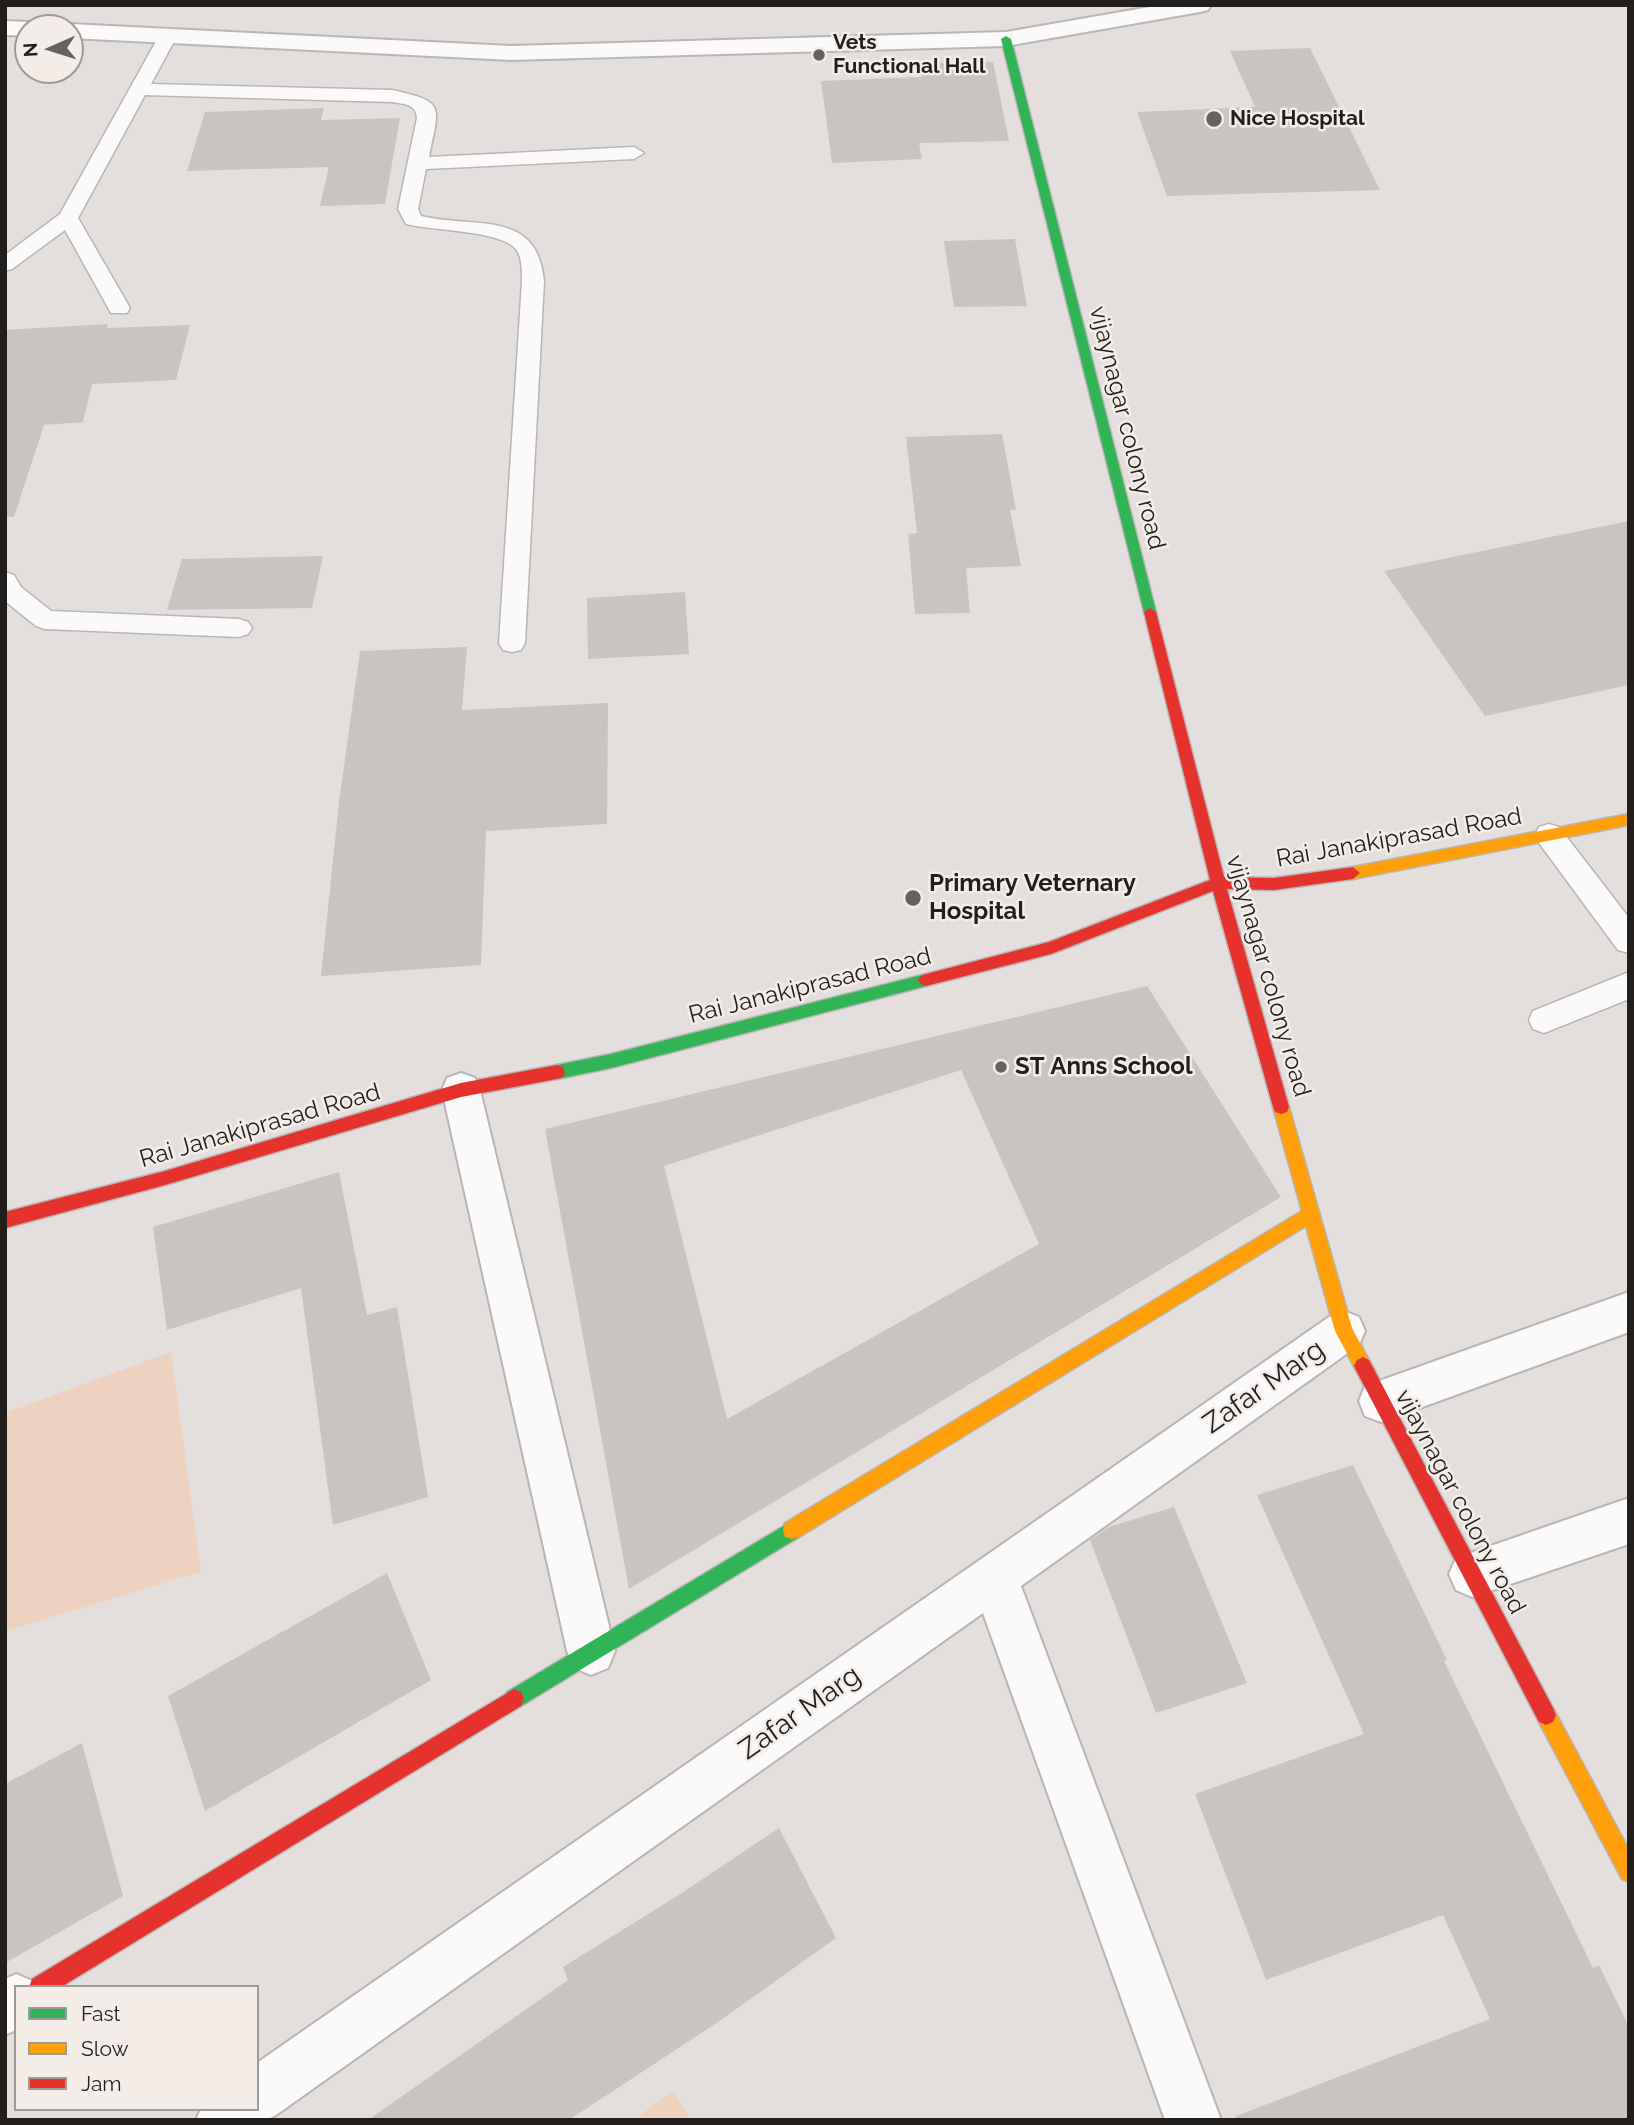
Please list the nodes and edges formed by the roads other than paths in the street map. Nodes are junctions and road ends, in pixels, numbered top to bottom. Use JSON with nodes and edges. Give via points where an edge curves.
{"nodes":[{"id":1,"x":1200,"y":5,"type":"edge"},
{"id":2,"x":170,"y":26,"type":"junction"},
{"id":3,"x":84,"y":30,"type":"edge"},
{"id":4,"x":1006,"y":38,"type":"junction"},
{"id":5,"x":141,"y":89,"type":"junction"},
{"id":6,"x":634,"y":153,"type":"dead end"},
{"id":7,"x":419,"y":163,"type":"junction"},
{"id":8,"x":68,"y":218,"type":"junction"},
{"id":9,"x":5,"y":265,"type":"edge"},
{"id":10,"x":119,"y":308,"type":"dead end"},
{"id":11,"x":5,"y":581,"type":"edge"},
{"id":12,"x":239,"y":628,"type":"dead end"},
{"id":13,"x":512,"y":643,"type":"dead end"},
{"id":14,"x":1629,"y":819,"type":"edge"},
{"id":15,"x":1549,"y":835,"type":"junction"},
{"id":16,"x":1218,"y":883,"type":"junction"},
{"id":17,"x":1629,"y":941,"type":"edge"},
{"id":18,"x":1629,"y":985,"type":"edge"},
{"id":19,"x":1544,"y":1020,"type":"dead end"},
{"id":20,"x":461,"y":1090,"type":"junction"},
{"id":21,"x":1311,"y":1214,"type":"junction"},
{"id":22,"x":5,"y":1220,"type":"edge"},
{"id":23,"x":1629,"y":1312,"type":"edge"},
{"id":24,"x":1344,"y":1331,"type":"junction"},
{"id":25,"x":1381,"y":1401,"type":"junction"},
{"id":26,"x":1629,"y":1521,"type":"edge"},
{"id":27,"x":1472,"y":1574,"type":"junction"},
{"id":28,"x":993,"y":1577,"type":"junction"},
{"id":29,"x":591,"y":1651,"type":"junction"},
{"id":30,"x":1629,"y":1872,"type":"edge"},
{"id":31,"x":43,"y":1985,"type":"edge"},
{"id":32,"x":259,"y":2095,"type":"edge"},
{"id":33,"x":1193,"y":2120,"type":"edge"}],
"edges":[{"from":1,"to":4,"type":"street"},
{"from":2,"to":3,"type":"street"},
{"from":2,"to":4,"type":"street","via":[[511,53]]},
{"from":2,"to":5,"type":"lane"},
{"from":4,"to":16,"type":"street","name":"vijaynagar colony road"},
{"from":5,"to":7,"type":"lane","via":[[408,98],[426,109]]},
{"from":5,"to":8,"type":"lane"},
{"from":6,"to":7,"type":"lane"},
{"from":7,"to":13,"type":"lane","via":[[408,209],[413,220],[493,232],[523,245],[530,257],[533,281]]},
{"from":8,"to":9,"type":"lane"},
{"from":8,"to":10,"type":"lane"},
{"from":11,"to":12,"type":"lane","via":[[12,593],[45,620]]},
{"from":14,"to":15,"type":"street","name":"Rai Janakiprasad Road"},
{"from":15,"to":16,"type":"street","name":"Rai Janakiprasad Road","via":[[1353,873],[1274,884]]},
{"from":15,"to":17,"type":"lane"},
{"from":16,"to":20,"type":"street","name":"Rai Janakiprasad Road","via":[[1051,948],[611,1061]]},
{"from":16,"to":21,"type":"street","name":"vijaynagar colony road"},
{"from":18,"to":19,"type":"lane"},
{"from":20,"to":22,"type":"street","name":"Rai Janakiprasad Road"},
{"from":20,"to":29,"type":"street"},
{"from":21,"to":24,"type":"street","name":"vijaynagar colony road"},
{"from":21,"to":29,"type":"street"},
{"from":23,"to":25,"type":"street"},
{"from":24,"to":25,"type":"street","name":"vijaynagar colony road"},
{"from":24,"to":28,"type":"street","name":"Zafar Marg"},
{"from":25,"to":27,"type":"street","name":"vijaynagar colony road"},
{"from":26,"to":27,"type":"street"},
{"from":27,"to":30,"type":"street","name":"vijaynagar colony road"},
{"from":28,"to":32,"type":"street","name":"Zafar Marg"},
{"from":28,"to":33,"type":"street"},
{"from":29,"to":31,"type":"street"}]}
